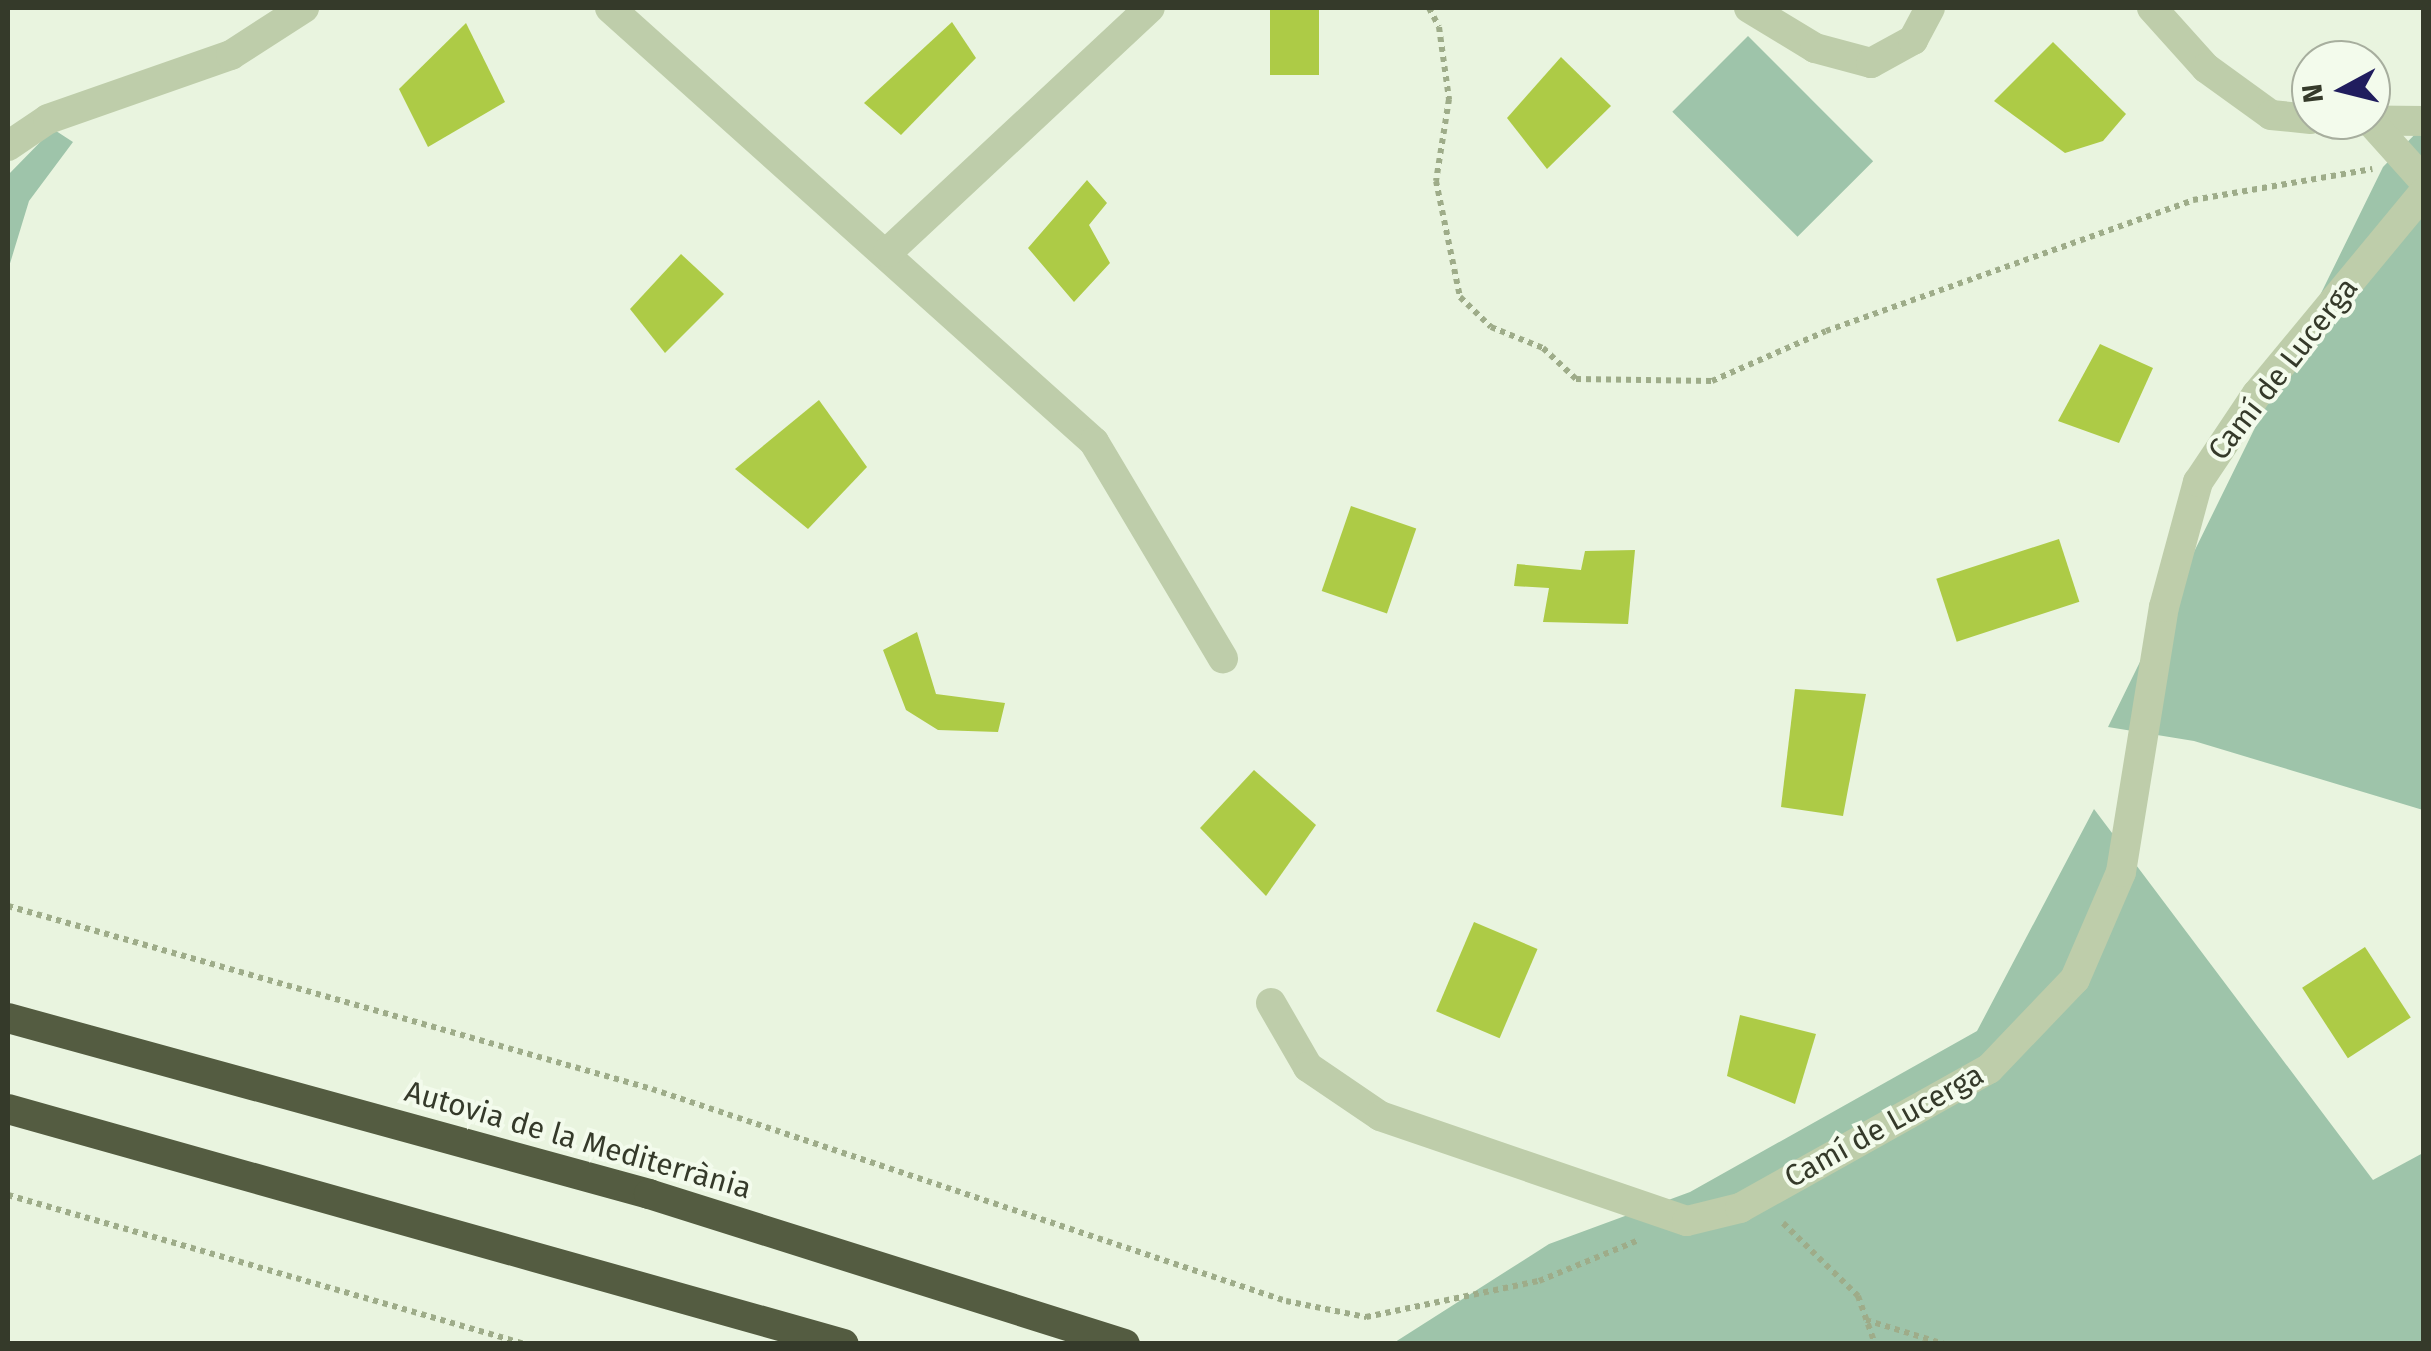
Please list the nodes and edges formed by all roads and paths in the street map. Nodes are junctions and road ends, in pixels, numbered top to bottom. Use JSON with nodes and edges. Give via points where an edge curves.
{"nodes":[{"id":1,"x":304,"y":8,"type":"edge"},
{"id":2,"x":610,"y":8,"type":"edge"},
{"id":3,"x":1150,"y":8,"type":"edge"},
{"id":4,"x":1429,"y":8,"type":"edge"},
{"id":5,"x":1749,"y":8,"type":"edge"},
{"id":6,"x":1930,"y":8,"type":"edge"},
{"id":7,"x":2152,"y":8,"type":"edge"},
{"id":8,"x":2291,"y":117,"type":"edge"},
{"id":9,"x":2424,"y":121,"type":"edge"},
{"id":10,"x":2391,"y":122,"type":"edge"},
{"id":11,"x":2386,"y":140,"type":"edge"},
{"id":12,"x":8,"y":146,"type":"edge"},
{"id":13,"x":2420,"y":181,"type":"edge"},
{"id":14,"x":888,"y":252,"type":"junction"},
{"id":15,"x":1223,"y":658,"type":"dead end"},
{"id":16,"x":8,"y":906,"type":"edge"},
{"id":17,"x":1271,"y":1003,"type":"dead end"},
{"id":18,"x":8,"y":1018,"type":"edge"},
{"id":19,"x":8,"y":1109,"type":"edge"},
{"id":20,"x":8,"y":1195,"type":"edge"},
{"id":21,"x":1757,"y":1198,"type":"junction"},
{"id":22,"x":1687,"y":1221,"type":"junction"},
{"id":23,"x":1866,"y":1320,"type":"junction"},
{"id":24,"x":524,"y":1344,"type":"edge"},
{"id":25,"x":844,"y":1344,"type":"edge"},
{"id":26,"x":1125,"y":1344,"type":"edge"},
{"id":27,"x":1875,"y":1344,"type":"edge"},
{"id":28,"x":1944,"y":1344,"type":"edge"}],
"edges":[{"from":1,"to":12,"type":"street","via":[[232,55],[48,118]]},
{"from":2,"to":14,"type":"street"},
{"from":3,"to":14,"type":"street"},
{"from":4,"to":13,"type":"path","via":[[1439,27],[1449,98],[1436,181],[1460,297],[1491,326],[1543,348],[1576,379],[1712,380],[1826,330],[2193,200],[2383,166]]},
{"from":5,"to":6,"type":"street","via":[[1815,48],[1871,63],[1913,40]]},
{"from":7,"to":8,"type":"street","via":[[2206,68],[2271,115]]},
{"from":9,"to":10,"type":"street"},
{"from":11,"to":13,"type":"street"},
{"from":13,"to":21,"type":"street","name":"Camí de Lucerga","via":[[2198,482],[2164,607],[2121,872],[2075,980],[1989,1069]]},
{"from":14,"to":15,"type":"street","via":[[1094,442]]},
{"from":16,"to":22,"type":"path","via":[[652,1089],[1286,1300],[1366,1317],[1538,1280]]},
{"from":17,"to":22,"type":"street","via":[[1308,1067],[1380,1116]]},
{"from":18,"to":26,"type":"highway","name":"Autovia de la Mediterrània","via":[[650,1194]]},
{"from":19,"to":25,"type":"highway"},
{"from":20,"to":24,"type":"path"},
{"from":21,"to":22,"type":"street","name":"Camí de Lucerga"},
{"from":21,"to":23,"type":"path","via":[[1858,1296]]},
{"from":23,"to":27,"type":"path"},
{"from":23,"to":28,"type":"path"}]}
